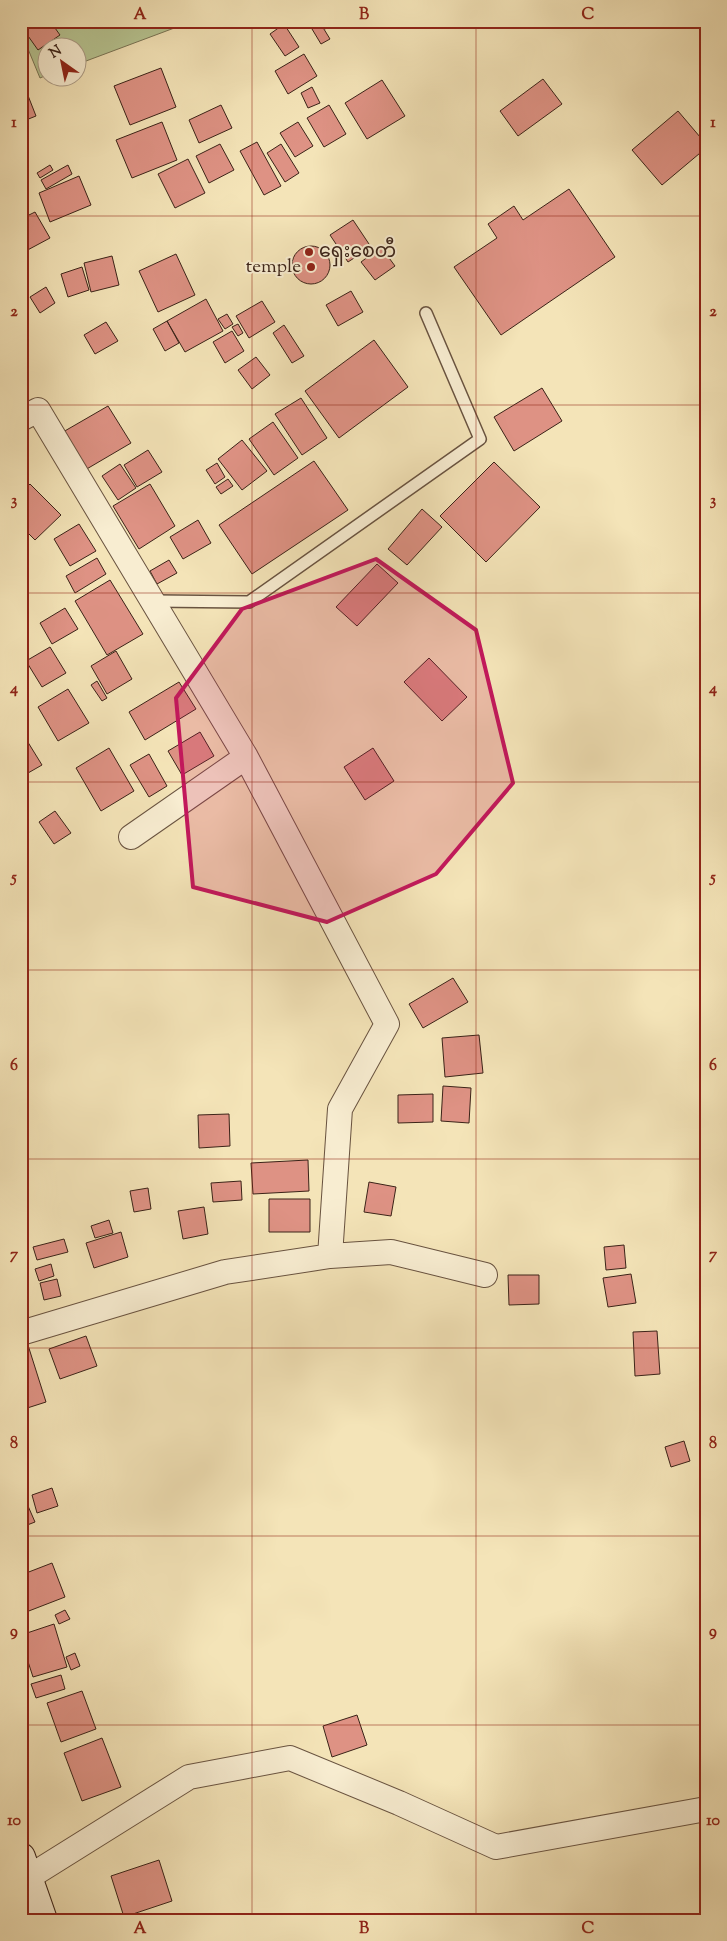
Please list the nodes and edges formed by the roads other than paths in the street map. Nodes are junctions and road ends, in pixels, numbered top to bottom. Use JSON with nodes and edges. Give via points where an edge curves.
{"nodes":[{"id":1,"x":426,"y":313,"type":"dead end"},
{"id":2,"x":21,"y":418,"type":"edge"},
{"id":3,"x":154,"y":601,"type":"junction"},
{"id":4,"x":246,"y":758,"type":"junction"},
{"id":5,"x":131,"y":837,"type":"dead end"},
{"id":6,"x":330,"y":1256,"type":"junction"},
{"id":7,"x":485,"y":1275,"type":"dead end"},
{"id":8,"x":21,"y":1333,"type":"edge"},
{"id":9,"x":706,"y":1809,"type":"edge"},
{"id":10,"x":25,"y":1867,"type":"edge"},
{"id":11,"x":43,"y":1920,"type":"edge"}],
"edges":[{"from":1,"to":3,"type":"lane","via":[[480,438],[249,602]]},
{"from":2,"to":3,"type":"street","via":[[38,410]]},
{"from":3,"to":4,"type":"street"},
{"from":4,"to":5,"type":"street"},
{"from":4,"to":6,"type":"street","via":[[387,1024],[340,1110]]},
{"from":6,"to":7,"type":"street","via":[[391,1252]]},
{"from":6,"to":8,"type":"street","via":[[225,1272]]},
{"from":9,"to":10,"type":"street","via":[[496,1847],[290,1758],[189,1777]]},
{"from":10,"to":11,"type":"street"}]}
